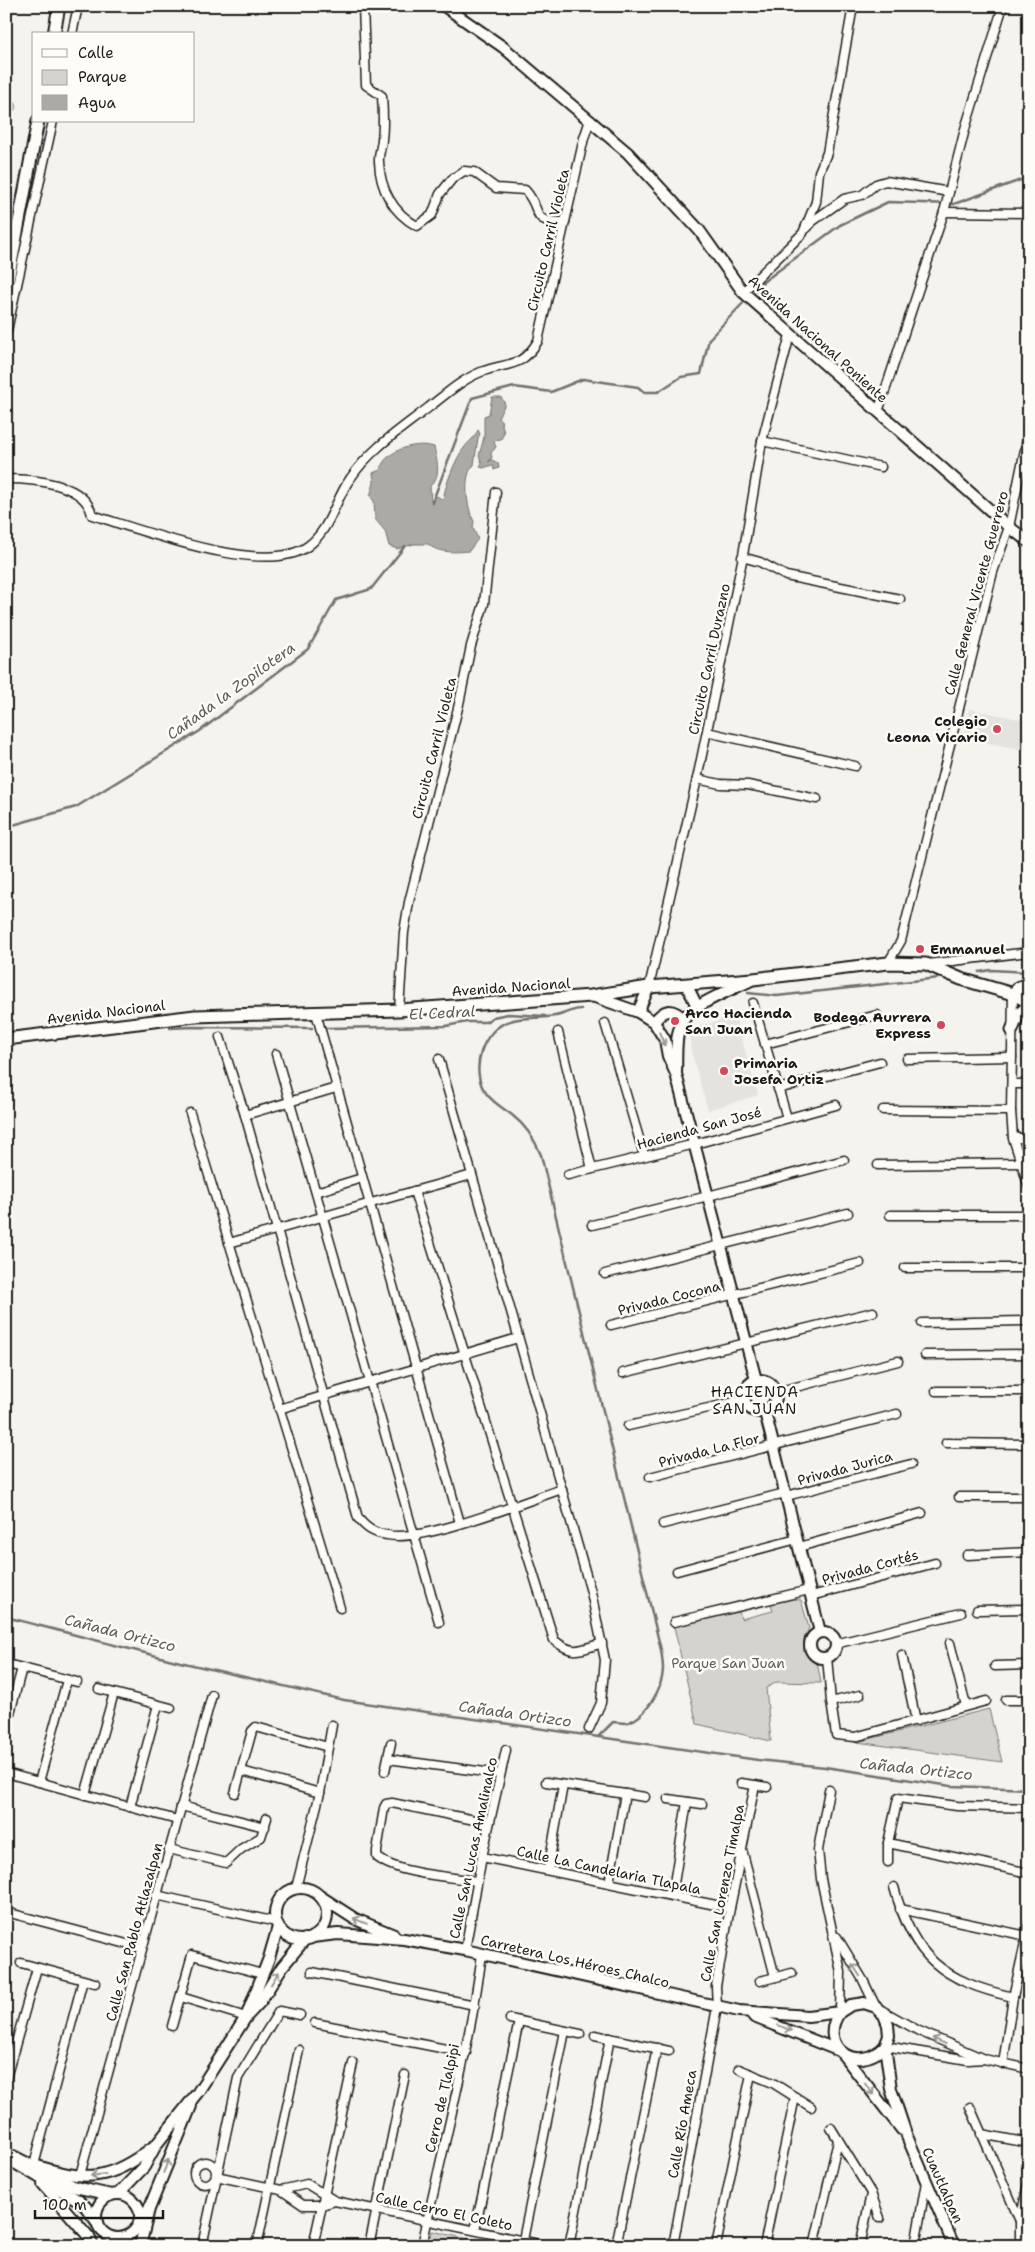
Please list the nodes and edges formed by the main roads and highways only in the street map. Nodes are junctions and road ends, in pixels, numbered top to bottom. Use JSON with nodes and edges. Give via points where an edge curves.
{"nodes":[{"id":1,"x":59,"y":6,"type":"edge"},
{"id":2,"x":54,"y":32,"type":"edge"},
{"id":3,"x":38,"y":122,"type":"edge"},
{"id":4,"x":6,"y":290,"type":"edge"},
{"id":5,"x":1029,"y":985,"type":"edge"},
{"id":6,"x":1012,"y":994,"type":"junction"},
{"id":7,"x":1029,"y":998,"type":"edge"},
{"id":8,"x":1029,"y":1005,"type":"edge"},
{"id":9,"x":1012,"y":1030,"type":"road end"},
{"id":10,"x":6,"y":1039,"type":"edge"}],
"edges":[{"from":1,"to":2,"type":"main road"},
{"from":3,"to":4,"type":"main road"},
{"from":5,"to":6,"type":"main road","via":[[1019,987]]},
{"from":6,"to":7,"type":"main road","name":"Avenida Nacional"},
{"from":6,"to":10,"type":"main road","name":"Avenida Nacional","via":[[961,979],[926,964],[888,963],[649,987],[591,996],[399,1010],[177,1018]]},
{"from":8,"to":9,"type":"main road","via":[[1018,1015]]}]}
